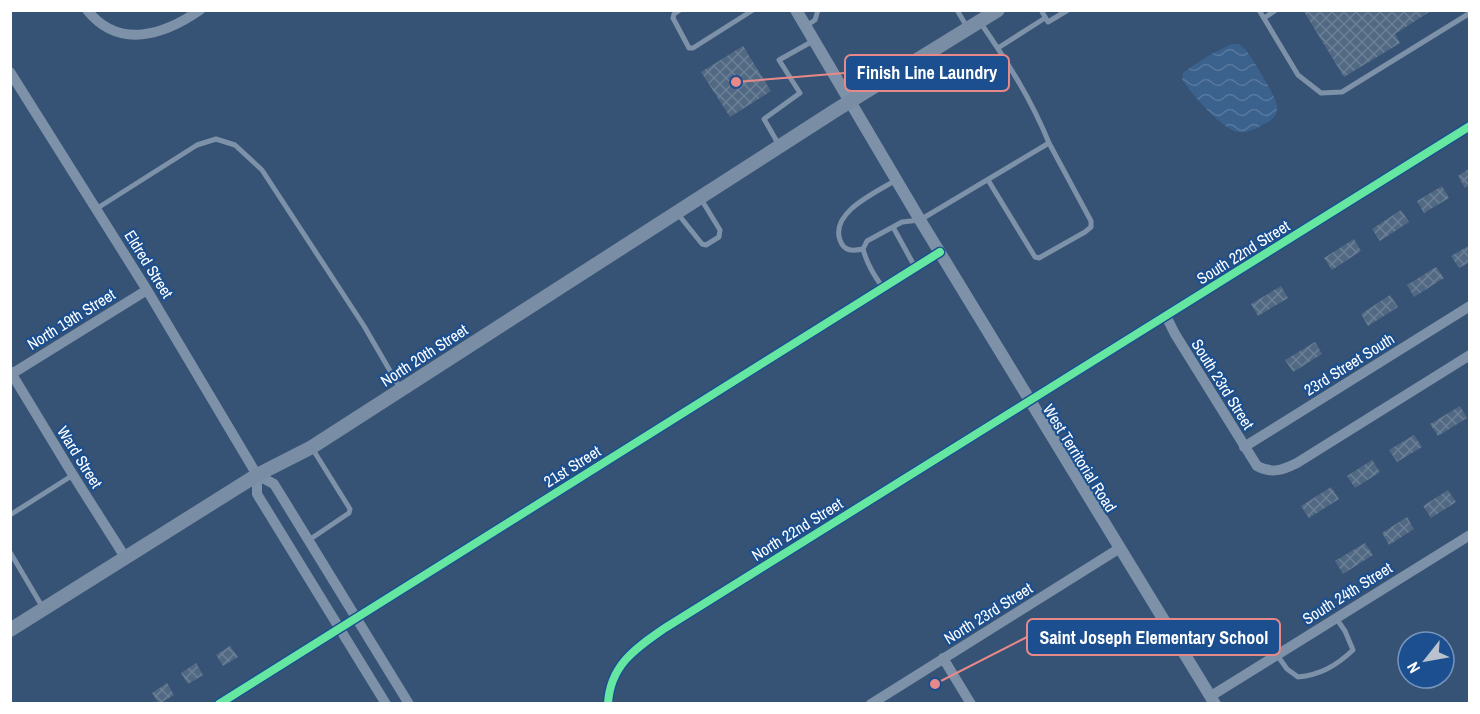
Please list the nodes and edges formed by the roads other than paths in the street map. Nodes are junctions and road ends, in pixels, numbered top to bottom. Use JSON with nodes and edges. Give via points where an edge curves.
{"nodes":[{"id":1,"x":87,"y":10,"type":"edge"},
{"id":2,"x":200,"y":10,"type":"edge"},
{"id":3,"x":680,"y":10,"type":"edge"},
{"id":4,"x":753,"y":10,"type":"edge"},
{"id":5,"x":796,"y":10,"type":"edge"},
{"id":6,"x":818,"y":10,"type":"edge"},
{"id":7,"x":957,"y":10,"type":"edge"},
{"id":8,"x":998,"y":10,"type":"edge"},
{"id":9,"x":1041,"y":10,"type":"edge"},
{"id":10,"x":1068,"y":10,"type":"edge"},
{"id":11,"x":1259,"y":10,"type":"edge"},
{"id":12,"x":1276,"y":10,"type":"edge"},
{"id":13,"x":1470,"y":13,"type":"edge"},
{"id":14,"x":1045,"y":18,"type":"junction"},
{"id":15,"x":1264,"y":18,"type":"junction"},
{"id":16,"x":974,"y":25,"type":"junction"},
{"id":17,"x":806,"y":26,"type":"junction"},
{"id":18,"x":814,"y":40,"type":"junction"},
{"id":19,"x":998,"y":48,"type":"junction"},
{"id":20,"x":10,"y":72,"type":"edge"},
{"id":21,"x":15,"y":88,"type":"edge"},
{"id":22,"x":851,"y":101,"type":"junction"},
{"id":23,"x":1470,"y":126,"type":"edge"},
{"id":24,"x":1048,"y":143,"type":"junction"},
{"id":25,"x":780,"y":146,"type":"junction"},
{"id":26,"x":896,"y":180,"type":"junction"},
{"id":27,"x":988,"y":180,"type":"junction"},
{"id":28,"x":700,"y":197,"type":"junction"},
{"id":29,"x":96,"y":209,"type":"junction"},
{"id":30,"x":677,"y":212,"type":"junction"},
{"id":31,"x":920,"y":220,"type":"junction"},
{"id":32,"x":893,"y":227,"type":"junction"},
{"id":33,"x":863,"y":249,"type":"junction"},
{"id":34,"x":940,"y":252,"type":"junction"},
{"id":35,"x":915,"y":267,"type":"junction"},
{"id":36,"x":883,"y":288,"type":"junction"},
{"id":37,"x":147,"y":290,"type":"junction"},
{"id":38,"x":1470,"y":306,"type":"edge"},
{"id":39,"x":1166,"y":316,"type":"junction"},
{"id":40,"x":1470,"y":355,"type":"edge"},
{"id":41,"x":11,"y":373,"type":"edge"},
{"id":42,"x":401,"y":390,"type":"junction"},
{"id":43,"x":1029,"y":400,"type":"junction"},
{"id":44,"x":312,"y":447,"type":"junction"},
{"id":45,"x":1244,"y":447,"type":"junction"},
{"id":46,"x":73,"y":475,"type":"junction"},
{"id":47,"x":257,"y":475,"type":"junction"},
{"id":48,"x":10,"y":515,"type":"edge"},
{"id":49,"x":1470,"y":535,"type":"edge"},
{"id":50,"x":309,"y":540,"type":"junction"},
{"id":51,"x":1120,"y":548,"type":"junction"},
{"id":52,"x":10,"y":552,"type":"edge"},
{"id":53,"x":125,"y":557,"type":"junction"},
{"id":54,"x":44,"y":609,"type":"junction"},
{"id":55,"x":356,"y":617,"type":"junction"},
{"id":56,"x":1336,"y":618,"type":"junction"},
{"id":57,"x":339,"y":627,"type":"junction"},
{"id":58,"x":10,"y":630,"type":"edge"},
{"id":59,"x":1277,"y":654,"type":"junction"},
{"id":60,"x":943,"y":658,"type":"junction"},
{"id":61,"x":1213,"y":700,"type":"edge"},
{"id":62,"x":219,"y":704,"type":"edge"},
{"id":63,"x":386,"y":704,"type":"edge"},
{"id":64,"x":409,"y":704,"type":"edge"},
{"id":65,"x":608,"y":704,"type":"edge"},
{"id":66,"x":871,"y":704,"type":"edge"},
{"id":67,"x":971,"y":704,"type":"edge"}],
"edges":[{"from":1,"to":2,"type":"street","via":[[108,28],[130,36],[169,29]]},
{"from":3,"to":4,"type":"lane","via":[[673,18],[693,48]]},
{"from":5,"to":17,"type":"street","name":"West Territorial Road"},
{"from":6,"to":17,"type":"lane","via":[[815,20]]},
{"from":7,"to":16,"type":"lane"},
{"from":8,"to":16,"type":"main road","name":"North 20th Street"},
{"from":9,"to":14,"type":"lane"},
{"from":10,"to":14,"type":"lane","via":[[1048,22]]},
{"from":11,"to":15,"type":"lane"},
{"from":12,"to":15,"type":"lane"},
{"from":13,"to":15,"type":"lane","via":[[1342,92],[1321,93],[1298,75]]},
{"from":14,"to":19,"type":"lane"},
{"from":16,"to":19,"type":"lane"},
{"from":16,"to":22,"type":"main road","name":"North 20th Street"},
{"from":17,"to":18,"type":"street","name":"West Territorial Road"},
{"from":18,"to":22,"type":"street","name":"West Territorial Road"},
{"from":18,"to":25,"type":"lane","via":[[778,60],[800,93],[764,119]]},
{"from":19,"to":24,"type":"lane","via":[[1033,108]]},
{"from":20,"to":21,"type":"street","name":"Eldred Street"},
{"from":21,"to":29,"type":"street","name":"Eldred Street"},
{"from":22,"to":25,"type":"main road","name":"North 20th Street"},
{"from":22,"to":26,"type":"street","name":"West Territorial Road"},
{"from":23,"to":39,"type":"street","name":"South 22nd Street"},
{"from":24,"to":27,"type":"lane"},
{"from":24,"to":27,"type":"lane","via":[[1091,221],[1085,232],[1035,257]]},
{"from":25,"to":28,"type":"main road","name":"North 20th Street"},
{"from":26,"to":31,"type":"street","name":"West Territorial Road"},
{"from":26,"to":33,"type":"lane","via":[[841,219],[839,238],[843,246]]},
{"from":27,"to":31,"type":"lane"},
{"from":28,"to":30,"type":"main road","name":"North 20th Street"},
{"from":28,"to":30,"type":"lane","via":[[720,230],[719,237],[702,244]]},
{"from":29,"to":37,"type":"street","name":"Eldred Street"},
{"from":29,"to":42,"type":"lane","via":[[197,145],[216,139],[235,145],[262,170]]},
{"from":30,"to":42,"type":"main road","name":"North 20th Street"},
{"from":31,"to":32,"type":"lane"},
{"from":31,"to":34,"type":"street","name":"West Territorial Road"},
{"from":32,"to":33,"type":"lane","via":[[867,241]]},
{"from":32,"to":35,"type":"lane"},
{"from":33,"to":36,"type":"lane"},
{"from":34,"to":35,"type":"street","name":"21st Street"},
{"from":34,"to":43,"type":"street","name":"West Territorial Road"},
{"from":35,"to":36,"type":"street","name":"21st Street"},
{"from":36,"to":55,"type":"street","name":"21st Street"},
{"from":37,"to":41,"type":"street","name":"North 19th Street"},
{"from":37,"to":47,"type":"street","name":"Eldred Street"},
{"from":38,"to":45,"type":"street","name":"23rd Street South"},
{"from":39,"to":43,"type":"street","name":"South 22nd Street"},
{"from":39,"to":45,"type":"street","name":"South 23rd Street"},
{"from":40,"to":45,"type":"street","name":"South 23rd Street","via":[[1283,471],[1257,466]]},
{"from":41,"to":46,"type":"street","name":"Ward Street"},
{"from":42,"to":44,"type":"main road","name":"North 20th Street"},
{"from":43,"to":51,"type":"street","name":"West Territorial Road"},
{"from":43,"to":65,"type":"street","name":"North 22nd Street","via":[[640,645],[622,663],[610,684]]},
{"from":44,"to":47,"type":"main road","name":"North 20th Street"},
{"from":44,"to":50,"type":"lane","via":[[350,508],[349,513]]},
{"from":46,"to":48,"type":"lane"},
{"from":46,"to":53,"type":"street","name":"Ward Street"},
{"from":47,"to":50,"type":"street","via":[[274,484]]},
{"from":47,"to":53,"type":"main road","name":"North 20th Street"},
{"from":47,"to":57,"type":"street","via":[[257,494]]},
{"from":49,"to":56,"type":"street","name":"South 24th Street"},
{"from":50,"to":55,"type":"street"},
{"from":51,"to":60,"type":"street","name":"North 23rd Street"},
{"from":51,"to":61,"type":"street","name":"West Territorial Road"},
{"from":52,"to":54,"type":"lane"},
{"from":53,"to":54,"type":"main road","name":"North 20th Street"},
{"from":54,"to":58,"type":"main road","name":"North 20th Street"},
{"from":55,"to":57,"type":"street","name":"21st Street"},
{"from":55,"to":64,"type":"street"},
{"from":56,"to":59,"type":"street","name":"South 24th Street"},
{"from":56,"to":59,"type":"lane","via":[[1353,650],[1341,661],[1315,675],[1298,677]]},
{"from":57,"to":62,"type":"street","name":"21st Street"},
{"from":57,"to":63,"type":"street"},
{"from":59,"to":61,"type":"street","name":"South 24th Street"},
{"from":60,"to":66,"type":"street","name":"North 23rd Street"},
{"from":60,"to":67,"type":"street"}]}
